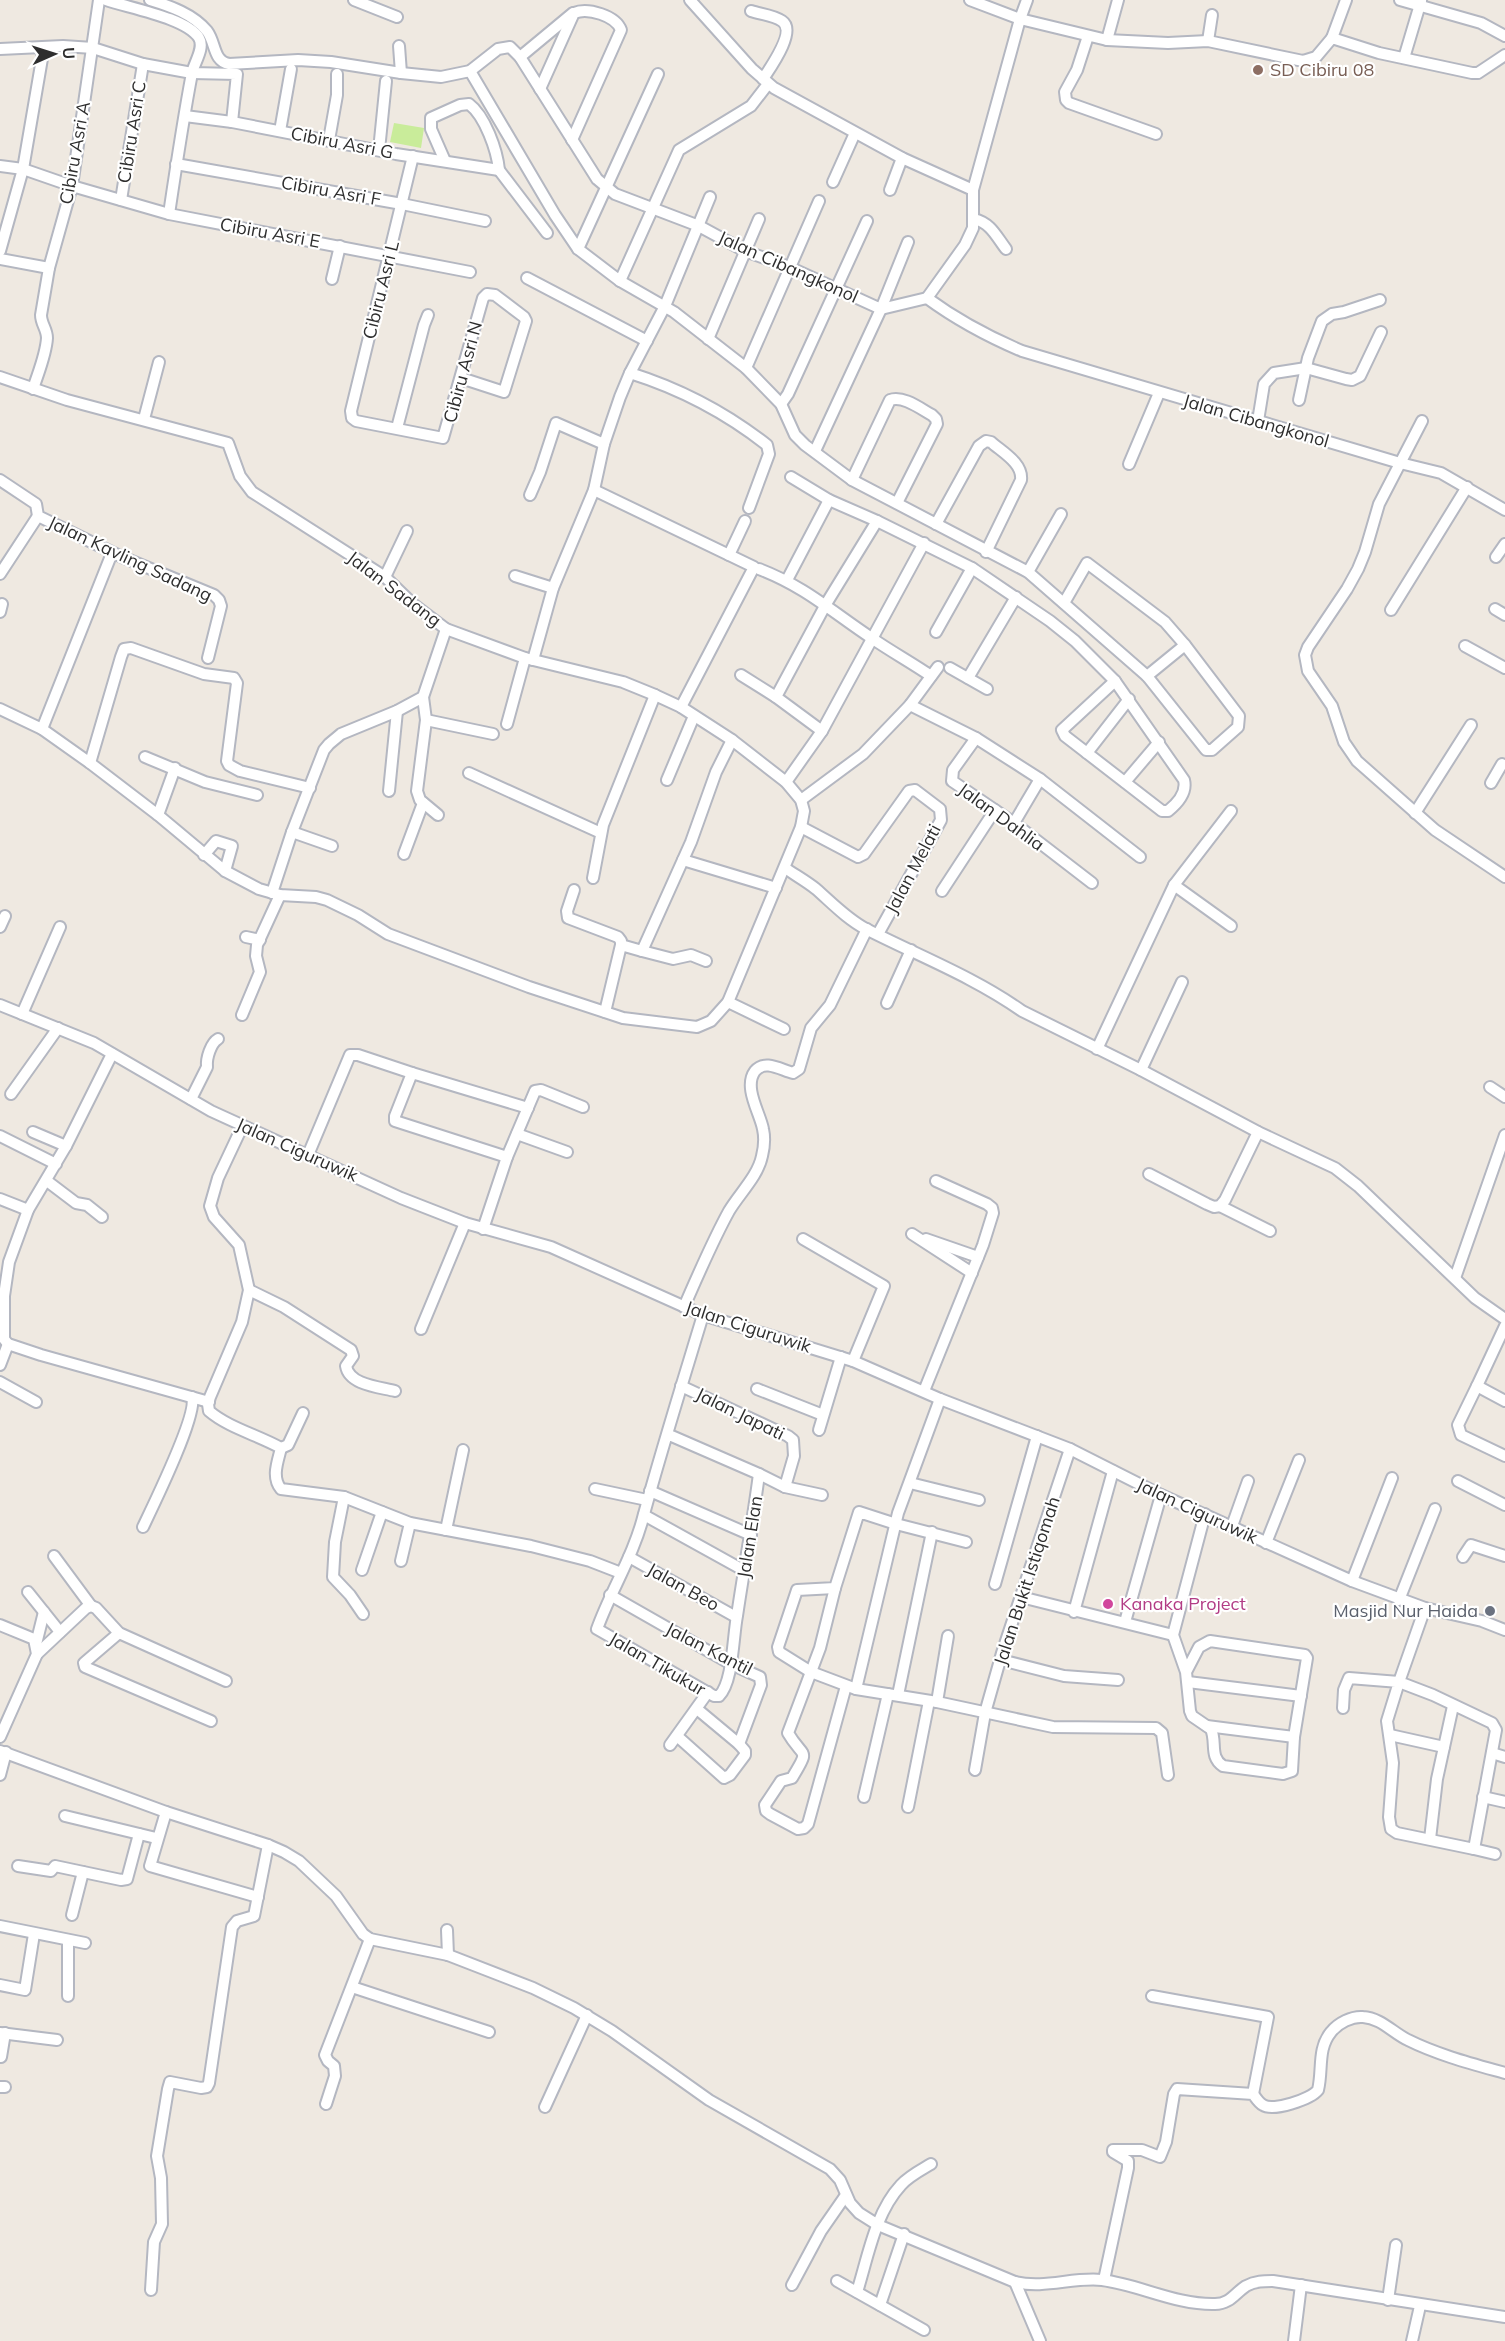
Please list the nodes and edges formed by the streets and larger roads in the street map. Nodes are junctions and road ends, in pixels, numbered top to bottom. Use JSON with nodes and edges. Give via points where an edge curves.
{"nodes":[{"id":1,"x":99,"y":0,"type":"edge"},
{"id":2,"x":106,"y":0,"type":"edge"},
{"id":3,"x":150,"y":0,"type":"edge"},
{"id":4,"x":354,"y":0,"type":"edge"},
{"id":5,"x":690,"y":0,"type":"edge"},
{"id":6,"x":970,"y":0,"type":"edge"},
{"id":7,"x":1028,"y":0,"type":"edge"},
{"id":8,"x":1118,"y":0,"type":"edge"},
{"id":9,"x":1346,"y":0,"type":"edge"},
{"id":10,"x":1400,"y":0,"type":"edge"},
{"id":11,"x":1421,"y":3,"type":"edge"},
{"id":12,"x":751,"y":10,"type":"dead end"},
{"id":13,"x":574,"y":13,"type":"junction"},
{"id":14,"x":1212,"y":15,"type":"dead end"},
{"id":15,"x":397,"y":16,"type":"dead end"},
{"id":16,"x":1020,"y":19,"type":"junction"},
{"id":17,"x":1088,"y":36,"type":"junction"},
{"id":18,"x":1505,"y":36,"type":"edge"},
{"id":19,"x":1332,"y":38,"type":"junction"},
{"id":20,"x":1107,"y":40,"type":"junction"},
{"id":21,"x":1208,"y":41,"type":"junction"},
{"id":22,"x":44,"y":46,"type":"junction"},
{"id":23,"x":399,"y":46,"type":"dead end"},
{"id":24,"x":93,"y":48,"type":"junction"},
{"id":25,"x":0,"y":49,"type":"edge"},
{"id":26,"x":1505,"y":55,"type":"edge"},
{"id":27,"x":520,"y":57,"type":"junction"},
{"id":28,"x":1404,"y":58,"type":"junction"},
{"id":29,"x":143,"y":64,"type":"junction"},
{"id":30,"x":193,"y":68,"type":"junction"},
{"id":31,"x":291,"y":69,"type":"dead end"},
{"id":32,"x":471,"y":71,"type":"junction"},
{"id":33,"x":401,"y":73,"type":"junction"},
{"id":34,"x":337,"y":74,"type":"dead end"},
{"id":35,"x":658,"y":74,"type":"dead end"},
{"id":36,"x":386,"y":81,"type":"dead end"},
{"id":37,"x":766,"y":82,"type":"junction"},
{"id":38,"x":540,"y":89,"type":"junction"},
{"id":39,"x":185,"y":116,"type":"junction"},
{"id":40,"x":232,"y":122,"type":"junction"},
{"id":41,"x":279,"y":131,"type":"junction"},
{"id":42,"x":855,"y":133,"type":"junction"},
{"id":43,"x":1156,"y":134,"type":"dead end"},
{"id":44,"x":329,"y":140,"type":"junction"},
{"id":45,"x":572,"y":140,"type":"junction"},
{"id":46,"x":379,"y":150,"type":"junction"},
{"id":47,"x":413,"y":156,"type":"junction"},
{"id":48,"x":902,"y":158,"type":"junction"},
{"id":49,"x":446,"y":161,"type":"junction"},
{"id":50,"x":176,"y":164,"type":"junction"},
{"id":51,"x":0,"y":166,"type":"edge"},
{"id":52,"x":23,"y":169,"type":"junction"},
{"id":53,"x":499,"y":170,"type":"junction"},
{"id":54,"x":833,"y":182,"type":"dead end"},
{"id":55,"x":72,"y":186,"type":"junction"},
{"id":56,"x":605,"y":187,"type":"junction"},
{"id":57,"x":890,"y":190,"type":"dead end"},
{"id":58,"x":973,"y":190,"type":"junction"},
{"id":59,"x":710,"y":197,"type":"dead end"},
{"id":60,"x":121,"y":200,"type":"junction"},
{"id":61,"x":819,"y":201,"type":"dead end"},
{"id":62,"x":402,"y":204,"type":"junction"},
{"id":63,"x":652,"y":207,"type":"junction"},
{"id":64,"x":169,"y":214,"type":"junction"},
{"id":65,"x":759,"y":219,"type":"dead end"},
{"id":66,"x":974,"y":219,"type":"junction"},
{"id":67,"x":485,"y":221,"type":"dead end"},
{"id":68,"x":867,"y":221,"type":"dead end"},
{"id":69,"x":699,"y":226,"type":"junction"},
{"id":70,"x":547,"y":233,"type":"dead end"},
{"id":71,"x":908,"y":242,"type":"dead end"},
{"id":72,"x":340,"y":246,"type":"junction"},
{"id":73,"x":578,"y":249,"type":"junction"},
{"id":74,"x":1006,"y":249,"type":"dead end"},
{"id":75,"x":0,"y":251,"type":"edge"},
{"id":76,"x":746,"y":251,"type":"junction"},
{"id":77,"x":390,"y":255,"type":"junction"},
{"id":78,"x":0,"y":259,"type":"edge"},
{"id":79,"x":789,"y":267,"type":"junction"},
{"id":80,"x":49,"y":268,"type":"junction"},
{"id":81,"x":470,"y":272,"type":"dead end"},
{"id":82,"x":527,"y":278,"type":"dead end"},
{"id":83,"x":332,"y":279,"type":"dead end"},
{"id":84,"x":620,"y":281,"type":"junction"},
{"id":85,"x":837,"y":290,"type":"junction"},
{"id":86,"x":927,"y":298,"type":"junction"},
{"id":87,"x":1380,"y":300,"type":"dead end"},
{"id":88,"x":665,"y":306,"type":"junction"},
{"id":89,"x":881,"y":309,"type":"junction"},
{"id":90,"x":428,"y":315,"type":"dead end"},
{"id":91,"x":1381,"y":332,"type":"dead end"},
{"id":92,"x":708,"y":339,"type":"junction"},
{"id":93,"x":647,"y":341,"type":"junction"},
{"id":94,"x":159,"y":362,"type":"dead end"},
{"id":95,"x":746,"y":368,"type":"junction"},
{"id":96,"x":1306,"y":368,"type":"junction"},
{"id":97,"x":630,"y":373,"type":"junction"},
{"id":98,"x":0,"y":376,"type":"edge"},
{"id":99,"x":461,"y":378,"type":"junction"},
{"id":100,"x":33,"y":389,"type":"junction"},
{"id":101,"x":1159,"y":393,"type":"junction"},
{"id":102,"x":1299,"y":400,"type":"dead end"},
{"id":103,"x":781,"y":404,"type":"junction"},
{"id":104,"x":144,"y":419,"type":"junction"},
{"id":105,"x":356,"y":421,"type":"joint"},
{"id":106,"x":1258,"y":421,"type":"junction"},
{"id":107,"x":1422,"y":421,"type":"dead end"},
{"id":108,"x":397,"y":428,"type":"junction"},
{"id":109,"x":604,"y":444,"type":"junction"},
{"id":110,"x":815,"y":452,"type":"junction"},
{"id":111,"x":1400,"y":463,"type":"junction"},
{"id":112,"x":1129,"y":464,"type":"dead end"},
{"id":113,"x":791,"y":477,"type":"dead end"},
{"id":114,"x":0,"y":480,"type":"edge"},
{"id":115,"x":852,"y":480,"type":"junction"},
{"id":116,"x":1467,"y":487,"type":"junction"},
{"id":117,"x":594,"y":490,"type":"junction"},
{"id":118,"x":530,"y":495,"type":"dead end"},
{"id":119,"x":829,"y":500,"type":"junction"},
{"id":120,"x":897,"y":502,"type":"junction"},
{"id":121,"x":749,"y":508,"type":"dead end"},
{"id":122,"x":1505,"y":510,"type":"edge"},
{"id":123,"x":1061,"y":514,"type":"dead end"},
{"id":124,"x":38,"y":516,"type":"junction"},
{"id":125,"x":745,"y":521,"type":"dead end"},
{"id":126,"x":877,"y":521,"type":"junction"},
{"id":127,"x":936,"y":524,"type":"junction"},
{"id":128,"x":407,"y":531,"type":"dead end"},
{"id":129,"x":924,"y":543,"type":"junction"},
{"id":130,"x":1505,"y":544,"type":"edge"},
{"id":131,"x":986,"y":552,"type":"junction"},
{"id":132,"x":112,"y":553,"type":"junction"},
{"id":133,"x":729,"y":555,"type":"junction"},
{"id":134,"x":1496,"y":557,"type":"dead end"},
{"id":135,"x":972,"y":568,"type":"junction"},
{"id":136,"x":759,"y":569,"type":"dead end"},
{"id":137,"x":1028,"y":572,"type":"junction"},
{"id":138,"x":0,"y":574,"type":"edge"},
{"id":139,"x":515,"y":576,"type":"dead end"},
{"id":140,"x":385,"y":577,"type":"junction"},
{"id":141,"x":787,"y":580,"type":"junction"},
{"id":142,"x":553,"y":588,"type":"junction"},
{"id":143,"x":1016,"y":597,"type":"junction"},
{"id":144,"x":1064,"y":603,"type":"junction"},
{"id":145,"x":826,"y":604,"type":"junction"},
{"id":146,"x":1495,"y":609,"type":"dead end"},
{"id":147,"x":1391,"y":610,"type":"dead end"},
{"id":148,"x":1505,"y":615,"type":"edge"},
{"id":149,"x":446,"y":629,"type":"junction"},
{"id":150,"x":936,"y":632,"type":"dead end"},
{"id":151,"x":871,"y":638,"type":"junction"},
{"id":152,"x":1185,"y":645,"type":"junction"},
{"id":153,"x":1465,"y":646,"type":"dead end"},
{"id":154,"x":208,"y":658,"type":"dead end"},
{"id":155,"x":529,"y":659,"type":"junction"},
{"id":156,"x":950,"y":668,"type":"dead end"},
{"id":157,"x":1505,"y":668,"type":"edge"},
{"id":158,"x":741,"y":675,"type":"dead end"},
{"id":159,"x":1147,"y":676,"type":"junction"},
{"id":160,"x":968,"y":678,"type":"junction"},
{"id":161,"x":1115,"y":681,"type":"junction"},
{"id":162,"x":987,"y":689,"type":"dead end"},
{"id":163,"x":655,"y":695,"type":"junction"},
{"id":164,"x":423,"y":697,"type":"junction"},
{"id":165,"x":776,"y":697,"type":"junction"},
{"id":166,"x":1129,"y":699,"type":"junction"},
{"id":167,"x":910,"y":705,"type":"junction"},
{"id":168,"x":681,"y":707,"type":"junction"},
{"id":169,"x":0,"y":708,"type":"edge"},
{"id":170,"x":398,"y":711,"type":"junction"},
{"id":171,"x":694,"y":716,"type":"junction"},
{"id":172,"x":426,"y":720,"type":"junction"},
{"id":173,"x":507,"y":724,"type":"dead end"},
{"id":174,"x":1471,"y":725,"type":"dead end"},
{"id":175,"x":42,"y":729,"type":"junction"},
{"id":176,"x":822,"y":731,"type":"junction"},
{"id":177,"x":493,"y":734,"type":"dead end"},
{"id":178,"x":976,"y":738,"type":"junction"},
{"id":179,"x":732,"y":740,"type":"junction"},
{"id":180,"x":1159,"y":742,"type":"junction"},
{"id":181,"x":1087,"y":753,"type":"junction"},
{"id":182,"x":145,"y":757,"type":"dead end"},
{"id":183,"x":1504,"y":762,"type":"edge"},
{"id":184,"x":90,"y":763,"type":"junction"},
{"id":185,"x":175,"y":768,"type":"junction"},
{"id":186,"x":469,"y":773,"type":"dead end"},
{"id":187,"x":1040,"y":779,"type":"junction"},
{"id":188,"x":668,"y":780,"type":"dead end"},
{"id":189,"x":786,"y":782,"type":"junction"},
{"id":190,"x":1125,"y":782,"type":"junction"},
{"id":191,"x":1491,"y":783,"type":"dead end"},
{"id":192,"x":310,"y":788,"type":"junction"},
{"id":193,"x":389,"y":791,"type":"dead end"},
{"id":194,"x":257,"y":795,"type":"dead end"},
{"id":195,"x":801,"y":800,"type":"junction"},
{"id":196,"x":423,"y":803,"type":"junction"},
{"id":197,"x":995,"y":810,"type":"junction"},
{"id":198,"x":1232,"y":811,"type":"dead end"},
{"id":199,"x":1415,"y":813,"type":"junction"},
{"id":200,"x":158,"y":815,"type":"junction"},
{"id":201,"x":438,"y":815,"type":"dead end"},
{"id":202,"x":1014,"y":823,"type":"junction"},
{"id":203,"x":801,"y":827,"type":"junction"},
{"id":204,"x":292,"y":832,"type":"junction"},
{"id":205,"x":601,"y":833,"type":"junction"},
{"id":206,"x":332,"y":846,"type":"dead end"},
{"id":207,"x":404,"y":854,"type":"dead end"},
{"id":208,"x":204,"y":855,"type":"junction"},
{"id":209,"x":1140,"y":857,"type":"dead end"},
{"id":210,"x":683,"y":860,"type":"junction"},
{"id":211,"x":785,"y":868,"type":"junction"},
{"id":212,"x":225,"y":871,"type":"junction"},
{"id":213,"x":1505,"y":877,"type":"edge"},
{"id":214,"x":593,"y":878,"type":"dead end"},
{"id":215,"x":1092,"y":883,"type":"dead end"},
{"id":216,"x":1174,"y":885,"type":"junction"},
{"id":217,"x":776,"y":888,"type":"junction"},
{"id":218,"x":574,"y":890,"type":"dead end"},
{"id":219,"x":942,"y":891,"type":"dead end"},
{"id":220,"x":276,"y":894,"type":"junction"},
{"id":221,"x":1231,"y":926,"type":"dead end"},
{"id":222,"x":60,"y":927,"type":"dead end"},
{"id":223,"x":867,"y":929,"type":"junction"},
{"id":224,"x":878,"y":934,"type":"junction"},
{"id":225,"x":246,"y":936,"type":"dead end"},
{"id":226,"x":260,"y":940,"type":"junction"},
{"id":227,"x":621,"y":945,"type":"junction"},
{"id":228,"x":911,"y":950,"type":"junction"},
{"id":229,"x":642,"y":951,"type":"junction"},
{"id":230,"x":705,"y":961,"type":"dead end"},
{"id":231,"x":1182,"y":982,"type":"dead end"},
{"id":232,"x":728,"y":1002,"type":"junction"},
{"id":233,"x":887,"y":1003,"type":"dead end"},
{"id":234,"x":0,"y":1005,"type":"edge"},
{"id":235,"x":605,"y":1012,"type":"junction"},
{"id":236,"x":22,"y":1014,"type":"junction"},
{"id":237,"x":242,"y":1015,"type":"dead end"},
{"id":238,"x":58,"y":1028,"type":"junction"},
{"id":239,"x":784,"y":1029,"type":"dead end"},
{"id":240,"x":219,"y":1039,"type":"dead end"},
{"id":241,"x":1097,"y":1049,"type":"junction"},
{"id":242,"x":112,"y":1054,"type":"junction"},
{"id":243,"x":1141,"y":1070,"type":"junction"},
{"id":244,"x":412,"y":1073,"type":"junction"},
{"id":245,"x":1490,"y":1088,"type":"dead end"},
{"id":246,"x":11,"y":1094,"type":"dead end"},
{"id":247,"x":1505,"y":1097,"type":"edge"},
{"id":248,"x":191,"y":1099,"type":"junction"},
{"id":249,"x":583,"y":1107,"type":"dead end"},
{"id":250,"x":528,"y":1108,"type":"junction"},
{"id":251,"x":242,"y":1126,"type":"junction"},
{"id":252,"x":33,"y":1131,"type":"dead end"},
{"id":253,"x":1257,"y":1132,"type":"junction"},
{"id":254,"x":517,"y":1134,"type":"junction"},
{"id":255,"x":1505,"y":1135,"type":"edge"},
{"id":256,"x":0,"y":1136,"type":"edge"},
{"id":257,"x":66,"y":1146,"type":"junction"},
{"id":258,"x":567,"y":1152,"type":"dead end"},
{"id":259,"x":308,"y":1155,"type":"junction"},
{"id":260,"x":507,"y":1157,"type":"junction"},
{"id":261,"x":56,"y":1164,"type":"junction"},
{"id":262,"x":1149,"y":1174,"type":"dead end"},
{"id":263,"x":47,"y":1181,"type":"junction"},
{"id":264,"x":936,"y":1181,"type":"dead end"},
{"id":265,"x":0,"y":1199,"type":"edge"},
{"id":266,"x":1220,"y":1206,"type":"junction"},
{"id":267,"x":28,"y":1210,"type":"junction"},
{"id":268,"x":102,"y":1217,"type":"dead end"},
{"id":269,"x":465,"y":1223,"type":"junction"},
{"id":270,"x":483,"y":1229,"type":"junction"},
{"id":271,"x":1270,"y":1231,"type":"dead end"},
{"id":272,"x":803,"y":1239,"type":"dead end"},
{"id":273,"x":978,"y":1257,"type":"junction"},
{"id":274,"x":972,"y":1274,"type":"junction"},
{"id":275,"x":1455,"y":1278,"type":"junction"},
{"id":276,"x":249,"y":1290,"type":"junction"},
{"id":277,"x":2,"y":1295,"type":"edge"},
{"id":278,"x":684,"y":1307,"type":"junction"},
{"id":279,"x":703,"y":1315,"type":"junction"},
{"id":280,"x":1505,"y":1319,"type":"edge"},
{"id":281,"x":1505,"y":1326,"type":"edge"},
{"id":282,"x":421,"y":1329,"type":"dead end"},
{"id":283,"x":8,"y":1344,"type":"junction"},
{"id":284,"x":841,"y":1357,"type":"junction"},
{"id":285,"x":853,"y":1361,"type":"junction"},
{"id":286,"x":0,"y":1365,"type":"edge"},
{"id":287,"x":0,"y":1382,"type":"edge"},
{"id":288,"x":681,"y":1386,"type":"junction"},
{"id":289,"x":1477,"y":1386,"type":"junction"},
{"id":290,"x":757,"y":1389,"type":"dead end"},
{"id":291,"x":394,"y":1391,"type":"dead end"},
{"id":292,"x":924,"y":1391,"type":"junction"},
{"id":293,"x":192,"y":1397,"type":"junction"},
{"id":294,"x":940,"y":1399,"type":"junction"},
{"id":295,"x":1505,"y":1401,"type":"edge"},
{"id":296,"x":36,"y":1402,"type":"dead end"},
{"id":297,"x":209,"y":1402,"type":"junction"},
{"id":298,"x":303,"y":1413,"type":"dead end"},
{"id":299,"x":823,"y":1415,"type":"junction"},
{"id":300,"x":819,"y":1430,"type":"dead end"},
{"id":301,"x":667,"y":1434,"type":"junction"},
{"id":302,"x":1037,"y":1436,"type":"junction"},
{"id":303,"x":281,"y":1448,"type":"junction"},
{"id":304,"x":1070,"y":1449,"type":"junction"},
{"id":305,"x":463,"y":1450,"type":"dead end"},
{"id":306,"x":1505,"y":1456,"type":"edge"},
{"id":307,"x":1299,"y":1460,"type":"dead end"},
{"id":308,"x":1113,"y":1472,"type":"junction"},
{"id":309,"x":759,"y":1474,"type":"junction"},
{"id":310,"x":1392,"y":1478,"type":"dead end"},
{"id":311,"x":1248,"y":1481,"type":"dead end"},
{"id":312,"x":1458,"y":1481,"type":"dead end"},
{"id":313,"x":910,"y":1483,"type":"junction"},
{"id":314,"x":785,"y":1487,"type":"junction"},
{"id":315,"x":596,"y":1489,"type":"dead end"},
{"id":316,"x":822,"y":1495,"type":"dead end"},
{"id":317,"x":1161,"y":1495,"type":"junction"},
{"id":318,"x":648,"y":1496,"type":"junction"},
{"id":319,"x":344,"y":1497,"type":"junction"},
{"id":320,"x":979,"y":1500,"type":"dead end"},
{"id":321,"x":1505,"y":1505,"type":"edge"},
{"id":322,"x":1435,"y":1509,"type":"dead end"},
{"id":323,"x":382,"y":1512,"type":"junction"},
{"id":324,"x":1205,"y":1514,"type":"junction"},
{"id":325,"x":644,"y":1515,"type":"junction"},
{"id":326,"x":410,"y":1523,"type":"junction"},
{"id":327,"x":896,"y":1524,"type":"junction"},
{"id":328,"x":1232,"y":1526,"type":"junction"},
{"id":329,"x":143,"y":1527,"type":"dead end"},
{"id":330,"x":446,"y":1530,"type":"junction"},
{"id":331,"x":933,"y":1532,"type":"junction"},
{"id":332,"x":751,"y":1535,"type":"junction"},
{"id":333,"x":966,"y":1542,"type":"dead end"},
{"id":334,"x":1266,"y":1543,"type":"junction"},
{"id":335,"x":54,"y":1556,"type":"dead end"},
{"id":336,"x":1505,"y":1556,"type":"edge"},
{"id":337,"x":629,"y":1557,"type":"junction"},
{"id":338,"x":1463,"y":1557,"type":"dead end"},
{"id":339,"x":401,"y":1561,"type":"dead end"},
{"id":340,"x":362,"y":1570,"type":"dead end"},
{"id":341,"x":746,"y":1571,"type":"junction"},
{"id":342,"x":621,"y":1573,"type":"junction"},
{"id":343,"x":1352,"y":1581,"type":"junction"},
{"id":344,"x":995,"y":1584,"type":"dead end"},
{"id":345,"x":835,"y":1588,"type":"junction"},
{"id":346,"x":28,"y":1592,"type":"dead end"},
{"id":347,"x":610,"y":1595,"type":"junction"},
{"id":348,"x":1021,"y":1597,"type":"junction"},
{"id":349,"x":1399,"y":1600,"type":"junction"},
{"id":350,"x":91,"y":1606,"type":"junction"},
{"id":351,"x":1425,"y":1608,"type":"junction"},
{"id":352,"x":44,"y":1612,"type":"junction"},
{"id":353,"x":1074,"y":1612,"type":"junction"},
{"id":354,"x":363,"y":1614,"type":"dead end"},
{"id":355,"x":736,"y":1617,"type":"junction"},
{"id":356,"x":1125,"y":1622,"type":"junction"},
{"id":357,"x":0,"y":1626,"type":"edge"},
{"id":358,"x":1505,"y":1630,"type":"edge"},
{"id":359,"x":60,"y":1632,"type":"junction"},
{"id":360,"x":119,"y":1633,"type":"junction"},
{"id":361,"x":1173,"y":1635,"type":"junction"},
{"id":362,"x":948,"y":1636,"type":"dead end"},
{"id":363,"x":37,"y":1649,"type":"junction"},
{"id":364,"x":1001,"y":1660,"type":"junction"},
{"id":365,"x":731,"y":1664,"type":"junction"},
{"id":366,"x":812,"y":1672,"type":"junction"},
{"id":367,"x":1187,"y":1677,"type":"junction"},
{"id":368,"x":1118,"y":1680,"type":"dead end"},
{"id":369,"x":226,"y":1681,"type":"dead end"},
{"id":370,"x":1399,"y":1682,"type":"junction"},
{"id":371,"x":851,"y":1688,"type":"junction"},
{"id":372,"x":713,"y":1694,"type":"junction"},
{"id":373,"x":893,"y":1695,"type":"junction"},
{"id":374,"x":1301,"y":1696,"type":"junction"},
{"id":375,"x":933,"y":1701,"type":"junction"},
{"id":376,"x":1453,"y":1706,"type":"junction"},
{"id":377,"x":697,"y":1708,"type":"junction"},
{"id":378,"x":1343,"y":1708,"type":"dead end"},
{"id":379,"x":985,"y":1713,"type":"junction"},
{"id":380,"x":211,"y":1722,"type":"dead end"},
{"id":381,"x":1207,"y":1726,"type":"junction"},
{"id":382,"x":1390,"y":1735,"type":"junction"},
{"id":383,"x":0,"y":1737,"type":"edge"},
{"id":384,"x":1294,"y":1737,"type":"junction"},
{"id":385,"x":739,"y":1744,"type":"junction"},
{"id":386,"x":1444,"y":1747,"type":"junction"},
{"id":387,"x":3,"y":1751,"type":"edge"},
{"id":388,"x":1492,"y":1753,"type":"junction"},
{"id":389,"x":1505,"y":1757,"type":"edge"},
{"id":390,"x":975,"y":1770,"type":"dead end"},
{"id":391,"x":0,"y":1774,"type":"edge"},
{"id":392,"x":1168,"y":1775,"type":"dead end"},
{"id":393,"x":864,"y":1797,"type":"dead end"},
{"id":394,"x":1483,"y":1797,"type":"junction"},
{"id":395,"x":1505,"y":1802,"type":"edge"},
{"id":396,"x":908,"y":1808,"type":"dead end"},
{"id":397,"x":166,"y":1812,"type":"junction"},
{"id":398,"x":65,"y":1815,"type":"dead end"},
{"id":399,"x":139,"y":1834,"type":"junction"},
{"id":400,"x":156,"y":1839,"type":"junction"},
{"id":401,"x":1430,"y":1839,"type":"junction"},
{"id":402,"x":268,"y":1845,"type":"junction"},
{"id":403,"x":1474,"y":1849,"type":"junction"},
{"id":404,"x":1496,"y":1854,"type":"dead end"},
{"id":405,"x":18,"y":1866,"type":"dead end"},
{"id":406,"x":83,"y":1872,"type":"junction"},
{"id":407,"x":258,"y":1897,"type":"junction"},
{"id":408,"x":72,"y":1915,"type":"dead end"},
{"id":409,"x":0,"y":1926,"type":"edge"},
{"id":410,"x":447,"y":1930,"type":"dead end"},
{"id":411,"x":34,"y":1934,"type":"junction"},
{"id":412,"x":370,"y":1939,"type":"junction"},
{"id":413,"x":68,"y":1941,"type":"junction"},
{"id":414,"x":85,"y":1943,"type":"dead end"},
{"id":415,"x":448,"y":1955,"type":"junction"},
{"id":416,"x":0,"y":1985,"type":"edge"},
{"id":417,"x":352,"y":1987,"type":"junction"},
{"id":418,"x":68,"y":1996,"type":"dead end"},
{"id":419,"x":1152,"y":1996,"type":"dead end"},
{"id":420,"x":587,"y":2015,"type":"junction"},
{"id":421,"x":489,"y":2032,"type":"dead end"},
{"id":422,"x":3,"y":2033,"type":"edge"},
{"id":423,"x":57,"y":2040,"type":"dead end"},
{"id":424,"x":1,"y":2057,"type":"edge"},
{"id":425,"x":1505,"y":2073,"type":"edge"},
{"id":426,"x":1253,"y":2094,"type":"junction"},
{"id":427,"x":326,"y":2104,"type":"dead end"},
{"id":428,"x":545,"y":2107,"type":"dead end"},
{"id":429,"x":931,"y":2164,"type":"dead end"},
{"id":430,"x":846,"y":2195,"type":"junction"},
{"id":431,"x":878,"y":2225,"type":"junction"},
{"id":432,"x":904,"y":2234,"type":"junction"},
{"id":433,"x":1396,"y":2245,"type":"dead end"},
{"id":434,"x":1104,"y":2280,"type":"junction"},
{"id":435,"x":837,"y":2281,"type":"dead end"},
{"id":436,"x":1015,"y":2282,"type":"junction"},
{"id":437,"x":792,"y":2285,"type":"dead end"},
{"id":438,"x":1301,"y":2285,"type":"junction"},
{"id":439,"x":151,"y":2290,"type":"dead end"},
{"id":440,"x":857,"y":2292,"type":"junction"},
{"id":441,"x":1388,"y":2300,"type":"junction"},
{"id":442,"x":880,"y":2305,"type":"junction"},
{"id":443,"x":1420,"y":2306,"type":"junction"},
{"id":444,"x":1505,"y":2317,"type":"edge"},
{"id":445,"x":924,"y":2330,"type":"dead end"},
{"id":446,"x":1040,"y":2341,"type":"edge"},
{"id":447,"x":1294,"y":2341,"type":"edge"},
{"id":448,"x":1412,"y":2341,"type":"edge"}],
"edges":[{"from":1,"to":24,"type":"street","name":"Cibiru Asri A"},
{"from":2,"to":30,"type":"street","via":[[174,20],[191,30],[201,45]]},
{"from":3,"to":33,"type":"street","via":[[197,21],[212,39],[222,63],[298,60]]},
{"from":4,"to":15,"type":"street"},
{"from":5,"to":37,"type":"street"},
{"from":6,"to":16,"type":"street"},
{"from":7,"to":16,"type":"street"},
{"from":8,"to":20,"type":"street"},
{"from":9,"to":19,"type":"street"},
{"from":10,"to":11,"type":"street"},
{"from":11,"to":18,"type":"street","via":[[1481,23]]},
{"from":11,"to":28,"type":"street"},
{"from":12,"to":37,"type":"street","via":[[786,26],[787,36]]},
{"from":13,"to":27,"type":"street"},
{"from":13,"to":38,"type":"street"},
{"from":13,"to":45,"type":"street","via":[[580,10],[607,17],[621,30]]},
{"from":14,"to":21,"type":"street"},
{"from":16,"to":17,"type":"street"},
{"from":16,"to":58,"type":"street"},
{"from":17,"to":20,"type":"street"},
{"from":17,"to":43,"type":"street","via":[[1065,92],[1066,100]]},
{"from":19,"to":21,"type":"street","via":[[1316,57],[1304,60]]},
{"from":19,"to":28,"type":"street"},
{"from":20,"to":21,"type":"street"},
{"from":22,"to":24,"type":"street"},
{"from":22,"to":25,"type":"street"},
{"from":22,"to":52,"type":"street"},
{"from":23,"to":33,"type":"street"},
{"from":24,"to":29,"type":"street"},
{"from":24,"to":55,"type":"street","name":"Cibiru Asri A"},
{"from":26,"to":28,"type":"street","via":[[1472,74]]},
{"from":27,"to":32,"type":"street","via":[[510,47],[503,48]]},
{"from":27,"to":38,"type":"street","name":"Jalan Cibangkonol"},
{"from":29,"to":30,"type":"street"},
{"from":29,"to":60,"type":"street","name":"Cibiru Asri C"},
{"from":30,"to":39,"type":"street"},
{"from":30,"to":40,"type":"street","via":[[237,74]]},
{"from":31,"to":41,"type":"street"},
{"from":32,"to":33,"type":"street","via":[[433,78]]},
{"from":32,"to":73,"type":"street"},
{"from":34,"to":44,"type":"street"},
{"from":35,"to":56,"type":"street"},
{"from":36,"to":46,"type":"street"},
{"from":37,"to":42,"type":"street"},
{"from":37,"to":63,"type":"street","via":[[751,106],[679,150]]},
{"from":38,"to":45,"type":"street","name":"Jalan Cibangkonol"},
{"from":39,"to":40,"type":"street","name":"Cibiru Asri G"},
{"from":39,"to":50,"type":"street"},
{"from":40,"to":41,"type":"street","name":"Cibiru Asri G"},
{"from":41,"to":44,"type":"street","name":"Cibiru Asri G"},
{"from":42,"to":48,"type":"street"},
{"from":42,"to":54,"type":"street"},
{"from":44,"to":46,"type":"street","name":"Cibiru Asri G"},
{"from":45,"to":56,"type":"street","name":"Jalan Cibangkonol"},
{"from":46,"to":47,"type":"street","name":"Cibiru Asri G"},
{"from":47,"to":49,"type":"street","name":"Cibiru Asri G"},
{"from":47,"to":62,"type":"street","name":"Cibiru Asri L"},
{"from":48,"to":57,"type":"street"},
{"from":48,"to":58,"type":"street"},
{"from":49,"to":53,"type":"street","name":"Cibiru Asri G"},
{"from":49,"to":53,"type":"street","via":[[431,129],[431,118],[469,104],[490,137]]},
{"from":50,"to":62,"type":"street","name":"Cibiru Asri F"},
{"from":50,"to":64,"type":"street"},
{"from":51,"to":52,"type":"street","name":"Cibiru Asri E"},
{"from":52,"to":55,"type":"street","name":"Cibiru Asri E"},
{"from":52,"to":75,"type":"street"},
{"from":53,"to":70,"type":"street"},
{"from":55,"to":60,"type":"street","name":"Cibiru Asri E"},
{"from":55,"to":80,"type":"street","name":"Cibiru Asri A"},
{"from":56,"to":63,"type":"street","name":"Jalan Cibangkonol"},
{"from":56,"to":73,"type":"street"},
{"from":58,"to":66,"type":"street"},
{"from":59,"to":69,"type":"street"},
{"from":60,"to":64,"type":"street","name":"Cibiru Asri E"},
{"from":61,"to":79,"type":"street"},
{"from":62,"to":67,"type":"street","name":"Cibiru Asri F"},
{"from":62,"to":77,"type":"street","name":"Cibiru Asri L"},
{"from":63,"to":69,"type":"street","name":"Jalan Cibangkonol"},
{"from":63,"to":84,"type":"street"},
{"from":64,"to":72,"type":"street","name":"Cibiru Asri E"},
{"from":65,"to":76,"type":"street"},
{"from":66,"to":74,"type":"street","via":[[985,222]]},
{"from":66,"to":86,"type":"street","via":[[965,245]]},
{"from":68,"to":85,"type":"street"},
{"from":69,"to":76,"type":"street","name":"Jalan Cibangkonol"},
{"from":69,"to":88,"type":"street"},
{"from":71,"to":89,"type":"street"},
{"from":72,"to":77,"type":"street","name":"Cibiru Asri E"},
{"from":72,"to":83,"type":"street"},
{"from":73,"to":84,"type":"street"},
{"from":76,"to":79,"type":"street","name":"Jalan Cibangkonol"},
{"from":76,"to":92,"type":"street"},
{"from":77,"to":81,"type":"street","name":"Cibiru Asri E"},
{"from":77,"to":105,"type":"street","name":"Cibiru Asri L","via":[[351,411]]},
{"from":78,"to":80,"type":"street"},
{"from":79,"to":85,"type":"street","name":"Jalan Cibangkonol"},
{"from":79,"to":95,"type":"street"},
{"from":80,"to":100,"type":"street","name":"Cibiru Asri A","via":[[41,320],[47,341]]},
{"from":82,"to":93,"type":"street"},
{"from":84,"to":88,"type":"street"},
{"from":85,"to":89,"type":"street","name":"Jalan Cibangkonol"},
{"from":85,"to":103,"type":"street"},
{"from":86,"to":89,"type":"street","name":"Jalan Cibangkonol"},
{"from":86,"to":101,"type":"street","name":"Jalan Cibangkonol","via":[[991,338],[1022,351]]},
{"from":87,"to":96,"type":"street","via":[[1332,314],[1322,321]]},
{"from":88,"to":92,"type":"street"},
{"from":88,"to":93,"type":"street"},
{"from":89,"to":110,"type":"street"},
{"from":90,"to":108,"type":"street"},
{"from":91,"to":96,"type":"street","via":[[1356,379]]},
{"from":92,"to":95,"type":"street"},
{"from":93,"to":97,"type":"street"},
{"from":94,"to":104,"type":"street"},
{"from":95,"to":103,"type":"street"},
{"from":96,"to":102,"type":"street"},
{"from":96,"to":106,"type":"street","via":[[1268,377],[1261,394]]},
{"from":97,"to":109,"type":"street"},
{"from":97,"to":121,"type":"street","via":[[709,405],[767,446],[769,454]]},
{"from":98,"to":100,"type":"street","name":"Jalan Sadang"},
{"from":99,"to":99,"type":"street","name":"Cibiru Asri N","via":[[483,298],[491,294],[526,321],[506,385],[503,392]]},
{"from":99,"to":108,"type":"street","name":"Cibiru Asri N","via":[[443,438]]},
{"from":100,"to":104,"type":"street","name":"Jalan Sadang"},
{"from":101,"to":106,"type":"street","name":"Jalan Cibangkonol"},
{"from":101,"to":112,"type":"street"},
{"from":103,"to":110,"type":"street","via":[[795,435]]},
{"from":104,"to":140,"type":"street","name":"Jalan Sadang","via":[[228,443],[240,476],[252,492]]},
{"from":105,"to":108,"type":"street","name":"Cibiru Asri N"},
{"from":106,"to":111,"type":"street","name":"Jalan Cibangkonol"},
{"from":107,"to":111,"type":"street"},
{"from":109,"to":117,"type":"street"},
{"from":109,"to":118,"type":"street","via":[[556,423]]},
{"from":110,"to":115,"type":"street"},
{"from":111,"to":116,"type":"street","name":"Jalan Cibangkonol","via":[[1441,473]]},
{"from":111,"to":199,"type":"street","via":[[1379,504],[1358,569],[1308,647],[1305,664],[1332,706],[1349,752]]},
{"from":113,"to":119,"type":"street"},
{"from":114,"to":124,"type":"street","name":"Jalan Kavling Sadang","via":[[36,504]]},
{"from":115,"to":120,"type":"street"},
{"from":115,"to":120,"type":"street","via":[[890,400],[903,400],[932,415],[937,424]]},
{"from":116,"to":122,"type":"street","name":"Jalan Cibangkonol"},
{"from":116,"to":147,"type":"street"},
{"from":117,"to":133,"type":"street"},
{"from":117,"to":142,"type":"street"},
{"from":119,"to":126,"type":"street"},
{"from":119,"to":141,"type":"street"},
{"from":120,"to":127,"type":"street"},
{"from":123,"to":137,"type":"street"},
{"from":124,"to":132,"type":"street","name":"Jalan Kavling Sadang"},
{"from":124,"to":138,"type":"street"},
{"from":125,"to":133,"type":"street"},
{"from":126,"to":129,"type":"street"},
{"from":126,"to":145,"type":"street"},
{"from":127,"to":131,"type":"street"},
{"from":127,"to":131,"type":"street","via":[[979,446],[991,442],[1022,473]]},
{"from":128,"to":140,"type":"street"},
{"from":129,"to":135,"type":"street"},
{"from":129,"to":151,"type":"street"},
{"from":130,"to":134,"type":"street"},
{"from":131,"to":137,"type":"street"},
{"from":132,"to":154,"type":"street","name":"Jalan Kavling Sadang","via":[[219,600],[221,606]]},
{"from":132,"to":175,"type":"street"},
{"from":133,"to":168,"type":"street","via":[[754,567]]},
{"from":135,"to":143,"type":"street"},
{"from":135,"to":150,"type":"street"},
{"from":136,"to":141,"type":"street"},
{"from":137,"to":144,"type":"street"},
{"from":139,"to":142,"type":"street"},
{"from":140,"to":149,"type":"street","name":"Jalan Sadang"},
{"from":141,"to":145,"type":"street"},
{"from":142,"to":155,"type":"street"},
{"from":143,"to":160,"type":"street"},
{"from":143,"to":161,"type":"street","via":[[1075,641]]},
{"from":144,"to":152,"type":"street","via":[[1087,563],[1165,622]]},
{"from":144,"to":159,"type":"street"},
{"from":145,"to":151,"type":"street"},
{"from":145,"to":165,"type":"street"},
{"from":146,"to":148,"type":"street"},
{"from":149,"to":155,"type":"street","name":"Jalan Sadang"},
{"from":149,"to":164,"type":"street"},
{"from":151,"to":167,"type":"street","via":[[934,671]]},
{"from":151,"to":176,"type":"street"},
{"from":152,"to":159,"type":"street"},
{"from":152,"to":159,"type":"street","via":[[1239,716],[1238,727],[1218,747],[1206,750]]},
{"from":153,"to":157,"type":"street"},
{"from":155,"to":163,"type":"street","name":"Jalan Sadang","via":[[622,682]]},
{"from":155,"to":173,"type":"street"},
{"from":156,"to":160,"type":"street"},
{"from":158,"to":165,"type":"street"},
{"from":160,"to":162,"type":"street"},
{"from":161,"to":166,"type":"street"},
{"from":161,"to":181,"type":"street","via":[[1062,730]]},
{"from":163,"to":168,"type":"street","name":"Jalan Sadang"},
{"from":163,"to":205,"type":"street"},
{"from":164,"to":170,"type":"street"},
{"from":164,"to":172,"type":"street"},
{"from":165,"to":176,"type":"street"},
{"from":166,"to":180,"type":"street"},
{"from":166,"to":181,"type":"street"},
{"from":167,"to":178,"type":"street"},
{"from":167,"to":195,"type":"street","via":[[863,754]]},
{"from":168,"to":171,"type":"street","name":"Jalan Sadang"},
{"from":169,"to":175,"type":"street"},
{"from":170,"to":192,"type":"street","via":[[337,736],[324,750]]},
{"from":170,"to":193,"type":"street"},
{"from":171,"to":179,"type":"street","name":"Jalan Sadang"},
{"from":171,"to":188,"type":"street"},
{"from":172,"to":177,"type":"street"},
{"from":172,"to":196,"type":"street","via":[[417,787],[417,796]]},
{"from":174,"to":199,"type":"street"},
{"from":175,"to":184,"type":"street"},
{"from":176,"to":189,"type":"street"},
{"from":178,"to":187,"type":"street"},
{"from":178,"to":197,"type":"street","name":"Jalan Dahlia","via":[[951,778]]},
{"from":179,"to":189,"type":"street","name":"Jalan Sadang"},
{"from":179,"to":210,"type":"street"},
{"from":180,"to":190,"type":"street"},
{"from":180,"to":190,"type":"street","via":[[1185,784],[1183,794],[1171,809],[1162,811]]},
{"from":181,"to":190,"type":"street"},
{"from":182,"to":185,"type":"street"},
{"from":183,"to":191,"type":"street"},
{"from":184,"to":192,"type":"street","via":[[121,657],[124,649],[131,648],[204,674],[234,678],[237,683],[227,761],[231,768]]},
{"from":184,"to":200,"type":"street"},
{"from":185,"to":194,"type":"street","via":[[205,782]]},
{"from":185,"to":200,"type":"street"},
{"from":186,"to":205,"type":"street"},
{"from":187,"to":202,"type":"street"},
{"from":187,"to":209,"type":"street"},
{"from":189,"to":195,"type":"street","name":"Jalan Sadang"},
{"from":192,"to":204,"type":"street"},
{"from":195,"to":203,"type":"street"},
{"from":196,"to":201,"type":"street"},
{"from":196,"to":207,"type":"street"},
{"from":197,"to":202,"type":"street","name":"Jalan Dahlia"},
{"from":197,"to":219,"type":"street"},
{"from":198,"to":216,"type":"street"},
{"from":199,"to":213,"type":"street"},
{"from":200,"to":208,"type":"street"},
{"from":202,"to":215,"type":"street","name":"Jalan Dahlia"},
{"from":203,"to":211,"type":"street"},
{"from":203,"to":224,"type":"street","name":"Jalan Melati","via":[[858,857],[909,791],[915,790],[940,809],[940,820]]},
{"from":204,"to":206,"type":"street"},
{"from":204,"to":220,"type":"street"},
{"from":205,"to":214,"type":"street"},
{"from":208,"to":212,"type":"street"},
{"from":208,"to":212,"type":"street","via":[[216,841],[232,846]]},
{"from":210,"to":217,"type":"street"},
{"from":210,"to":229,"type":"street"},
{"from":211,"to":217,"type":"street"},
{"from":211,"to":223,"type":"street"},
{"from":212,"to":220,"type":"street"},
{"from":216,"to":221,"type":"street"},
{"from":216,"to":241,"type":"street"},
{"from":217,"to":232,"type":"street"},
{"from":218,"to":227,"type":"street","via":[[568,918],[618,937]]},
{"from":220,"to":226,"type":"street"},
{"from":220,"to":235,"type":"street","via":[[327,900],[388,934]]},
{"from":222,"to":236,"type":"street"},
{"from":223,"to":224,"type":"street"},
{"from":223,"to":278,"type":"street","via":[[830,1005],[810,1028],[800,1069],[793,1073],[770,1065],[754,1072],[751,1082],[763,1129],[762,1157],[719,1233]]},
{"from":224,"to":228,"type":"street"},
{"from":225,"to":226,"type":"street"},
{"from":226,"to":237,"type":"street","via":[[256,956],[260,972]]},
{"from":227,"to":229,"type":"street"},
{"from":227,"to":235,"type":"street"},
{"from":228,"to":233,"type":"street"},
{"from":228,"to":241,"type":"street"},
{"from":229,"to":230,"type":"street","via":[[673,959],[691,955]]},
{"from":231,"to":243,"type":"street"},
{"from":232,"to":235,"type":"street","via":[[711,1021],[697,1027],[641,1021]]},
{"from":232,"to":239,"type":"street"},
{"from":234,"to":236,"type":"street","name":"Jalan Ciguruwik"},
{"from":236,"to":238,"type":"street","name":"Jalan Ciguruwik"},
{"from":238,"to":242,"type":"street","name":"Jalan Ciguruwik"},
{"from":238,"to":246,"type":"street"},
{"from":240,"to":248,"type":"street","via":[[214,1042]]},
{"from":241,"to":243,"type":"street"},
{"from":242,"to":248,"type":"street","name":"Jalan Ciguruwik"},
{"from":242,"to":257,"type":"street"},
{"from":243,"to":253,"type":"street"},
{"from":244,"to":250,"type":"street"},
{"from":244,"to":259,"type":"street","via":[[350,1055]]},
{"from":244,"to":260,"type":"street","via":[[395,1121]]},
{"from":245,"to":247,"type":"street"},
{"from":248,"to":251,"type":"street","name":"Jalan Ciguruwik"},
{"from":249,"to":250,"type":"street","via":[[537,1090]]},
{"from":250,"to":254,"type":"street"},
{"from":251,"to":259,"type":"street","name":"Jalan Ciguruwik"},
{"from":251,"to":276,"type":"street","via":[[210,1206],[214,1217],[239,1245]]},
{"from":252,"to":257,"type":"street"},
{"from":253,"to":266,"type":"street"},
{"from":253,"to":275,"type":"street","via":[[1345,1175]]},
{"from":254,"to":258,"type":"street"},
{"from":254,"to":260,"type":"street"},
{"from":255,"to":275,"type":"street"},
{"from":256,"to":261,"type":"street"},
{"from":257,"to":261,"type":"street"},
{"from":259,"to":269,"type":"street","name":"Jalan Ciguruwik"},
{"from":260,"to":270,"type":"street"},
{"from":261,"to":263,"type":"street"},
{"from":262,"to":266,"type":"street","via":[[1207,1204]]},
{"from":263,"to":267,"type":"street"},
{"from":263,"to":268,"type":"street"},
{"from":264,"to":273,"type":"street","via":[[992,1208]]},
{"from":265,"to":267,"type":"street"},
{"from":266,"to":271,"type":"street"},
{"from":267,"to":277,"type":"street"},
{"from":269,"to":270,"type":"street","name":"Jalan Ciguruwik"},
{"from":269,"to":282,"type":"street"},
{"from":270,"to":278,"type":"street","name":"Jalan Ciguruwik","via":[[550,1247]]},
{"from":272,"to":285,"type":"street","via":[[884,1286]]},
{"from":273,"to":274,"type":"street"},
{"from":273,"to":274,"type":"street","via":[[912,1234]]},
{"from":274,"to":292,"type":"street"},
{"from":275,"to":280,"type":"street"},
{"from":276,"to":291,"type":"street","via":[[351,1350],[353,1356],[346,1366],[351,1376]]},
{"from":276,"to":297,"type":"street","via":[[242,1322]]},
{"from":277,"to":283,"type":"street","via":[[3,1335]]},
{"from":278,"to":279,"type":"street","name":"Jalan Ciguruwik"},
{"from":279,"to":284,"type":"street","name":"Jalan Ciguruwik"},
{"from":279,"to":288,"type":"street"},
{"from":281,"to":289,"type":"street"},
{"from":283,"to":286,"type":"street"},
{"from":283,"to":293,"type":"street"},
{"from":284,"to":285,"type":"street","name":"Jalan Ciguruwik"},
{"from":284,"to":299,"type":"street"},
{"from":285,"to":292,"type":"street","name":"Jalan Ciguruwik"},
{"from":287,"to":296,"type":"street"},
{"from":288,"to":301,"type":"street"},
{"from":288,"to":314,"type":"street","name":"Jalan Japati","via":[[793,1440],[794,1456]]},
{"from":289,"to":295,"type":"street"},
{"from":289,"to":306,"type":"street","via":[[1458,1430]]},
{"from":290,"to":299,"type":"street"},
{"from":292,"to":294,"type":"street","name":"Jalan Ciguruwik"},
{"from":293,"to":297,"type":"street"},
{"from":293,"to":329,"type":"street","via":[[192,1411],[177,1453]]},
{"from":294,"to":302,"type":"street","name":"Jalan Ciguruwik"},
{"from":294,"to":313,"type":"street"},
{"from":297,"to":303,"type":"street","via":[[209,1411],[222,1420]]},
{"from":298,"to":303,"type":"street","via":[[288,1445]]},
{"from":299,"to":300,"type":"street"},
{"from":301,"to":309,"type":"street","name":"Jalan Elan"},
{"from":301,"to":318,"type":"street"},
{"from":302,"to":304,"type":"street","name":"Jalan Ciguruwik"},
{"from":302,"to":344,"type":"street"},
{"from":303,"to":319,"type":"street","via":[[276,1469],[281,1489]]},
{"from":304,"to":308,"type":"street","name":"Jalan Ciguruwik"},
{"from":304,"to":348,"type":"street","name":"Jalan Bukit Istiqomah"},
{"from":305,"to":330,"type":"street"},
{"from":307,"to":334,"type":"street"},
{"from":308,"to":317,"type":"street","name":"Jalan Ciguruwik"},
{"from":308,"to":353,"type":"street"},
{"from":309,"to":314,"type":"street"},
{"from":309,"to":332,"type":"street","name":"Jalan Elan"},
{"from":310,"to":343,"type":"street"},
{"from":311,"to":328,"type":"street"},
{"from":312,"to":321,"type":"street"},
{"from":313,"to":320,"type":"street"},
{"from":313,"to":327,"type":"street"},
{"from":314,"to":316,"type":"street"},
{"from":315,"to":318,"type":"street"},
{"from":317,"to":324,"type":"street","name":"Jalan Ciguruwik"},
{"from":317,"to":356,"type":"street"},
{"from":318,"to":325,"type":"street"},
{"from":318,"to":332,"type":"street"},
{"from":319,"to":323,"type":"street"},
{"from":319,"to":354,"type":"street","via":[[333,1577]]},
{"from":322,"to":349,"type":"street"},
{"from":323,"to":326,"type":"street"},
{"from":323,"to":340,"type":"street"},
{"from":324,"to":328,"type":"street","name":"Jalan Ciguruwik"},
{"from":324,"to":361,"type":"street"},
{"from":325,"to":337,"type":"street"},
{"from":325,"to":341,"type":"street"},
{"from":326,"to":330,"type":"street"},
{"from":326,"to":339,"type":"street"},
{"from":327,"to":331,"type":"street"},
{"from":327,"to":345,"type":"street","via":[[857,1513]]},
{"from":327,"to":371,"type":"street"},
{"from":328,"to":334,"type":"street","name":"Jalan Ciguruwik"},
{"from":330,"to":342,"type":"street","via":[[531,1546]]},
{"from":331,"to":333,"type":"street"},
{"from":331,"to":373,"type":"street"},
{"from":332,"to":341,"type":"street","name":"Jalan Elan"},
{"from":334,"to":343,"type":"street","name":"Jalan Ciguruwik"},
{"from":335,"to":350,"type":"street"},
{"from":336,"to":338,"type":"street","via":[[1471,1545]]},
{"from":337,"to":342,"type":"street"},
{"from":337,"to":355,"type":"street","name":"Jalan Beo"},
{"from":341,"to":355,"type":"street","name":"Jalan Elan"},
{"from":342,"to":347,"type":"street"},
{"from":343,"to":349,"type":"street","name":"Jalan Ciguruwik"},
{"from":345,"to":366,"type":"street"},
{"from":345,"to":366,"type":"street","via":[[797,1590],[778,1647],[784,1656]]},
{"from":346,"to":352,"type":"street"},
{"from":347,"to":365,"type":"street","name":"Jalan Kantil"},
{"from":347,"to":372,"type":"street","name":"Jalan Tikukur","via":[[597,1629]]},
{"from":348,"to":353,"type":"street"},
{"from":348,"to":364,"type":"street","name":"Jalan Bukit Istiqomah"},
{"from":349,"to":351,"type":"street","name":"Jalan Ciguruwik"},
{"from":350,"to":359,"type":"street"},
{"from":350,"to":360,"type":"street"},
{"from":351,"to":358,"type":"street","name":"Jalan Ciguruwik"},
{"from":351,"to":370,"type":"street"},
{"from":352,"to":359,"type":"street"},
{"from":352,"to":363,"type":"street"},
{"from":353,"to":356,"type":"street"},
{"from":355,"to":365,"type":"street","name":"Jalan Elan"},
{"from":356,"to":361,"type":"street"},
{"from":357,"to":363,"type":"street","via":[[30,1636]]},
{"from":359,"to":363,"type":"street"},
{"from":360,"to":369,"type":"street"},
{"from":360,"to":380,"type":"street","via":[[84,1663],[85,1667]]},
{"from":361,"to":367,"type":"street"},
{"from":362,"to":375,"type":"street"},
{"from":363,"to":383,"type":"street"},
{"from":364,"to":368,"type":"street","via":[[1064,1676]]},
{"from":364,"to":379,"type":"street","name":"Jalan Bukit Istiqomah"},
{"from":365,"to":372,"type":"street","name":"Jalan Elan","via":[[722,1692]]},
{"from":365,"to":385,"type":"street","name":"Jalan Kantil","via":[[758,1674],[761,1679]]},
{"from":366,"to":371,"type":"street"},
{"from":366,"to":371,"type":"street","via":[[788,1733],[804,1758],[792,1778],[781,1781],[765,1808],[798,1829],[808,1824]]},
{"from":367,"to":374,"type":"street"},
{"from":367,"to":374,"type":"street","via":[[1199,1647],[1210,1641],[1302,1654],[1307,1658]]},
{"from":367,"to":381,"type":"street","via":[[1192,1716]]},
{"from":370,"to":376,"type":"street"},
{"from":370,"to":378,"type":"street","via":[[1349,1678]]},
{"from":370,"to":382,"type":"street","via":[[1387,1721]]},
{"from":371,"to":373,"type":"street"},
{"from":372,"to":377,"type":"street","name":"Jalan Elan"},
{"from":373,"to":375,"type":"street"},
{"from":373,"to":393,"type":"street"},
{"from":374,"to":384,"type":"street"},
{"from":375,"to":379,"type":"street"},
{"from":375,"to":396,"type":"street"},
{"from":376,"to":386,"type":"street"},
{"from":376,"to":388,"type":"street","via":[[1495,1726]]},
{"from":377,"to":385,"type":"street"},
{"from":377,"to":385,"type":"street","name":"Jalan Elan","via":[[673,1741],[724,1778],[745,1755]]},
{"from":379,"to":390,"type":"street","name":"Jalan Bukit Istiqomah"},
{"from":379,"to":392,"type":"street","via":[[1053,1727],[1156,1728],[1162,1733]]},
{"from":381,"to":384,"type":"street"},
{"from":381,"to":384,"type":"street","via":[[1213,1734],[1216,1759],[1228,1767],[1283,1774],[1293,1769]]},
{"from":382,"to":386,"type":"street"},
{"from":382,"to":401,"type":"street","via":[[1390,1826],[1393,1832]]},
{"from":386,"to":401,"type":"street"},
{"from":387,"to":391,"type":"street"},
{"from":387,"to":397,"type":"street"},
{"from":388,"to":389,"type":"street"},
{"from":388,"to":394,"type":"street"},
{"from":394,"to":395,"type":"street"},
{"from":394,"to":403,"type":"street"},
{"from":397,"to":400,"type":"street"},
{"from":397,"to":402,"type":"street"},
{"from":398,"to":399,"type":"street"},
{"from":399,"to":400,"type":"street"},
{"from":399,"to":406,"type":"street","via":[[127,1879]]},
{"from":400,"to":407,"type":"street","via":[[150,1866]]},
{"from":401,"to":403,"type":"street"},
{"from":402,"to":407,"type":"street"},
{"from":402,"to":412,"type":"street","via":[[299,1861],[336,1896]]},
{"from":403,"to":404,"type":"street"},
{"from":405,"to":406,"type":"street","via":[[51,1871],[55,1866]]},
{"from":406,"to":408,"type":"street"},
{"from":407,"to":439,"type":"street","via":[[254,1916],[237,1921],[232,1927],[209,2083],[201,2088],[171,2082],[168,2089],[157,2156],[162,2224],[154,2242]]},
{"from":409,"to":411,"type":"street"},
{"from":410,"to":415,"type":"street"},
{"from":411,"to":413,"type":"street"},
{"from":411,"to":416,"type":"street","via":[[25,1990]]},
{"from":412,"to":415,"type":"street"},
{"from":412,"to":417,"type":"street"},
{"from":413,"to":414,"type":"street"},
{"from":413,"to":418,"type":"street"},
{"from":415,"to":420,"type":"street","via":[[533,1988]]},
{"from":417,"to":421,"type":"street"},
{"from":417,"to":427,"type":"street","via":[[325,2055],[335,2070]]},
{"from":419,"to":426,"type":"street","via":[[1268,2017]]},
{"from":420,"to":428,"type":"street"},
{"from":420,"to":430,"type":"street","via":[[709,2100],[830,2169]]},
{"from":422,"to":423,"type":"street"},
{"from":422,"to":424,"type":"street"},
{"from":425,"to":426,"type":"street","via":[[1411,2042],[1383,2023],[1361,2016],[1347,2020],[1329,2034],[1321,2052],[1319,2084],[1314,2094],[1268,2107]]},
{"from":426,"to":434,"type":"street","via":[[1177,2089],[1160,2157],[1142,2150],[1113,2150],[1128,2162],[1128,2168]]},
{"from":429,"to":431,"type":"street","via":[[901,2185]]},
{"from":430,"to":431,"type":"street","via":[[859,2213]]},
{"from":430,"to":437,"type":"street"},
{"from":431,"to":432,"type":"street"},
{"from":431,"to":440,"type":"street"},
{"from":432,"to":436,"type":"street"},
{"from":432,"to":442,"type":"street"},
{"from":433,"to":441,"type":"street"},
{"from":434,"to":436,"type":"street","via":[[1036,2286]]},
{"from":434,"to":438,"type":"street","via":[[1191,2302],[1216,2304],[1226,2303],[1240,2290],[1258,2282]]},
{"from":435,"to":440,"type":"street"},
{"from":436,"to":446,"type":"street"},
{"from":438,"to":441,"type":"street"},
{"from":438,"to":447,"type":"street"},
{"from":440,"to":442,"type":"street"},
{"from":441,"to":443,"type":"street"},
{"from":442,"to":445,"type":"street"},
{"from":443,"to":444,"type":"street"},
{"from":443,"to":448,"type":"street"}]}
